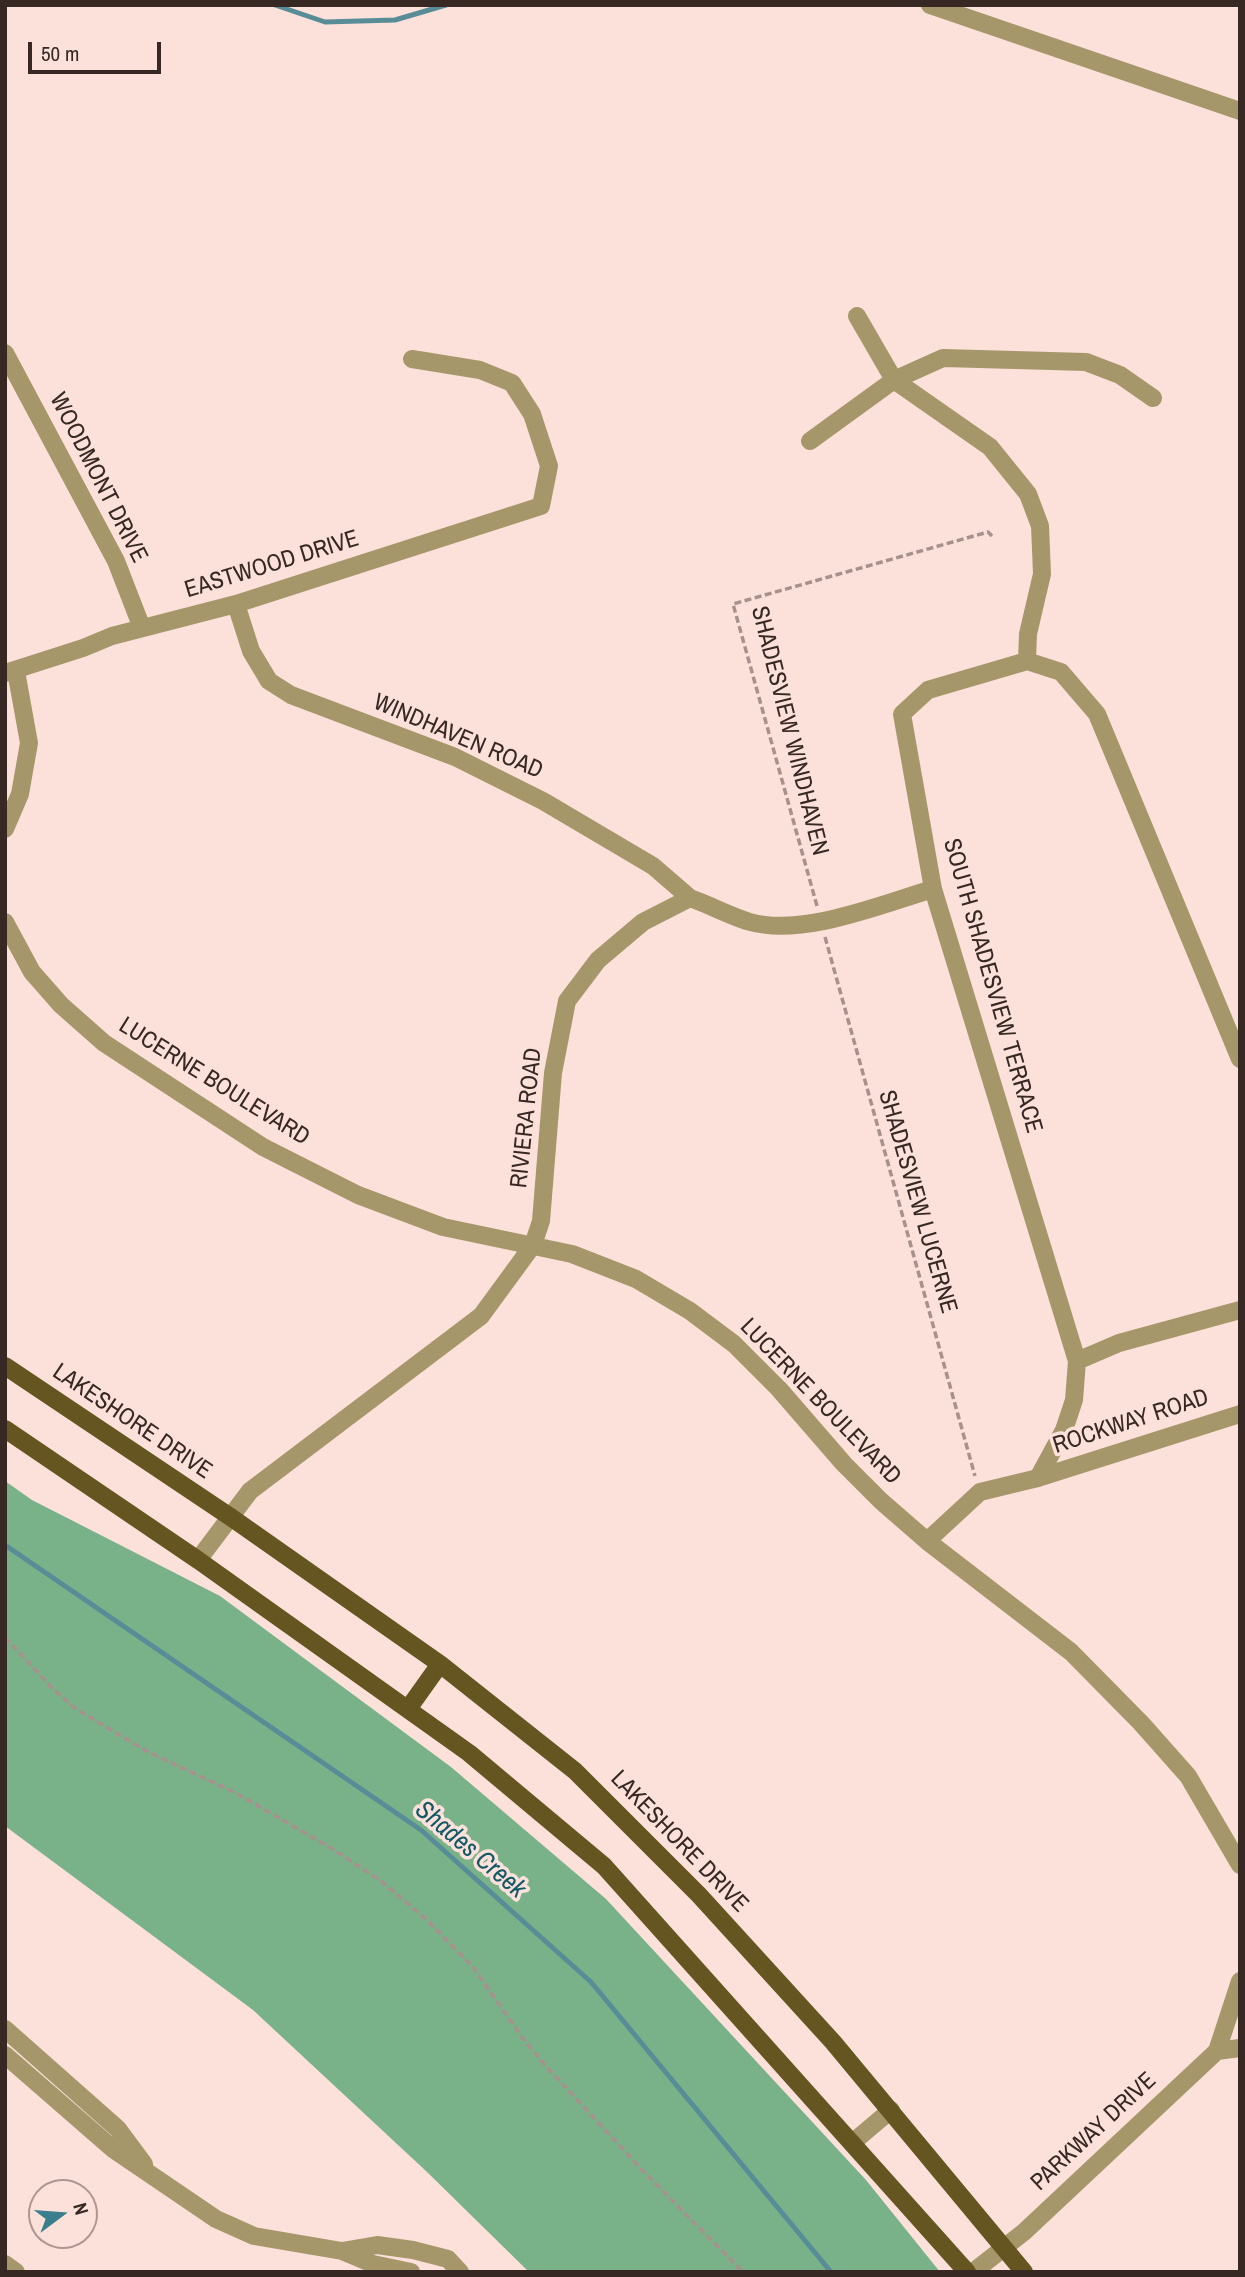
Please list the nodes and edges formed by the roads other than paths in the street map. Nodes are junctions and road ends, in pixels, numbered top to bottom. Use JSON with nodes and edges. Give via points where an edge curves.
{"nodes":[{"id":1,"x":930,"y":5,"type":"edge"},
{"id":2,"x":1240,"y":111,"type":"edge"},
{"id":3,"x":857,"y":316,"type":"dead end"},
{"id":4,"x":5,"y":353,"type":"edge"},
{"id":5,"x":411,"y":359,"type":"dead end"},
{"id":6,"x":894,"y":380,"type":"junction"},
{"id":7,"x":1153,"y":398,"type":"dead end"},
{"id":8,"x":810,"y":441,"type":"dead end"},
{"id":9,"x":236,"y":604,"type":"junction"},
{"id":10,"x":142,"y":628,"type":"junction"},
{"id":11,"x":1027,"y":661,"type":"junction"},
{"id":12,"x":11,"y":672,"type":"edge"},
{"id":13,"x":5,"y":828,"type":"edge"},
{"id":14,"x":933,"y":889,"type":"junction"},
{"id":15,"x":690,"y":898,"type":"junction"},
{"id":16,"x":5,"y":922,"type":"edge"},
{"id":17,"x":1240,"y":1059,"type":"edge"},
{"id":18,"x":533,"y":1245,"type":"junction"},
{"id":19,"x":1240,"y":1310,"type":"edge"},
{"id":20,"x":1077,"y":1361,"type":"junction"},
{"id":21,"x":5,"y":1366,"type":"edge"},
{"id":22,"x":1240,"y":1414,"type":"edge"},
{"id":23,"x":5,"y":1429,"type":"edge"},
{"id":24,"x":1038,"y":1478,"type":"junction"},
{"id":25,"x":232,"y":1518,"type":"junction"},
{"id":26,"x":927,"y":1541,"type":"junction"},
{"id":27,"x":198,"y":1560,"type":"junction"},
{"id":28,"x":440,"y":1664,"type":"junction"},
{"id":29,"x":408,"y":1709,"type":"junction"},
{"id":30,"x":1240,"y":1865,"type":"edge"},
{"id":31,"x":1240,"y":1981,"type":"edge"},
{"id":32,"x":5,"y":2029,"type":"edge"},
{"id":33,"x":1240,"y":2048,"type":"edge"},
{"id":34,"x":1217,"y":2051,"type":"junction"},
{"id":35,"x":5,"y":2055,"type":"edge"},
{"id":36,"x":891,"y":2110,"type":"junction"},
{"id":37,"x":852,"y":2143,"type":"junction"},
{"id":38,"x":150,"y":2173,"type":"junction"},
{"id":39,"x":1004,"y":2248,"type":"junction"},
{"id":40,"x":342,"y":2251,"type":"junction"},
{"id":41,"x":5,"y":2264,"type":"edge"},
{"id":42,"x":16,"y":2272,"type":"edge"},
{"id":43,"x":411,"y":2272,"type":"edge"},
{"id":44,"x":460,"y":2272,"type":"edge"},
{"id":45,"x":967,"y":2272,"type":"edge"},
{"id":46,"x":973,"y":2272,"type":"edge"},
{"id":47,"x":1024,"y":2272,"type":"edge"}],
"edges":[{"from":1,"to":2,"type":"street"},
{"from":3,"to":6,"type":"street"},
{"from":4,"to":10,"type":"street","name":"WOODMONT DRIVE","via":[[116,561]]},
{"from":5,"to":9,"type":"street","name":"EASTWOOD DRIVE","via":[[480,370],[512,383],[532,414],[549,466],[541,506]]},
{"from":6,"to":7,"type":"street","via":[[943,358],[1086,362],[1120,375]]},
{"from":6,"to":8,"type":"street"},
{"from":6,"to":11,"type":"street","via":[[990,447],[1028,494],[1040,526],[1042,575],[1028,634]]},
{"from":9,"to":10,"type":"street","name":"EASTWOOD DRIVE"},
{"from":9,"to":15,"type":"street","name":"WINDHAVEN ROAD","via":[[250,651],[270,681],[291,695],[455,757],[543,801],[653,866]]},
{"from":10,"to":12,"type":"street","name":"EASTWOOD DRIVE"},
{"from":11,"to":14,"type":"street","name":"SOUTH SHADESVIEW TERRACE","via":[[928,690],[902,714]]},
{"from":11,"to":17,"type":"street","via":[[1061,672],[1097,713]]},
{"from":12,"to":13,"type":"street","via":[[29,743],[20,794]]},
{"from":14,"to":15,"type":"street","via":[[821,922],[786,926],[751,922]]},
{"from":14,"to":20,"type":"street","name":"SOUTH SHADESVIEW TERRACE"},
{"from":15,"to":18,"type":"street","name":"RIVIERA ROAD","via":[[643,922],[598,960],[568,1001],[553,1073],[541,1221]]},
{"from":16,"to":18,"type":"street","name":"LUCERNE BOULEVARD","via":[[32,972],[104,1043],[262,1147],[358,1195],[443,1227]]},
{"from":18,"to":25,"type":"street","name":"RIVIERA ROAD","via":[[481,1316],[250,1491]]},
{"from":18,"to":26,"type":"street","name":"LUCERNE BOULEVARD","via":[[572,1254],[636,1279],[734,1343],[844,1465]]},
{"from":19,"to":20,"type":"street","via":[[1119,1343]]},
{"from":20,"to":24,"type":"street","name":"ROCKWAY ROAD","via":[[1074,1400]]},
{"from":21,"to":25,"type":"main road","name":"LAKESHORE DRIVE"},
{"from":22,"to":24,"type":"street","name":"ROCKWAY ROAD"},
{"from":23,"to":27,"type":"main road"},
{"from":24,"to":26,"type":"street","name":"ROCKWAY ROAD","via":[[980,1492]]},
{"from":25,"to":27,"type":"street"},
{"from":25,"to":28,"type":"main road","name":"LAKESHORE DRIVE"},
{"from":26,"to":30,"type":"street","name":"LUCERNE BOULEVARD","via":[[1070,1652],[1140,1723],[1188,1776]]},
{"from":27,"to":29,"type":"main road"},
{"from":28,"to":29,"type":"main road"},
{"from":28,"to":36,"type":"main road","name":"LAKESHORE DRIVE","via":[[575,1771],[699,1895]]},
{"from":29,"to":37,"type":"main road","via":[[469,1753],[604,1866]]},
{"from":31,"to":34,"type":"street"},
{"from":32,"to":38,"type":"street","via":[[118,2129]]},
{"from":33,"to":34,"type":"street"},
{"from":34,"to":39,"type":"street","name":"PARKWAY DRIVE"},
{"from":35,"to":38,"type":"street","via":[[113,2149]]},
{"from":36,"to":37,"type":"street"},
{"from":36,"to":39,"type":"main road","name":"LAKESHORE DRIVE"},
{"from":37,"to":45,"type":"main road"},
{"from":38,"to":40,"type":"street","via":[[216,2219],[254,2236]]},
{"from":39,"to":46,"type":"street","name":"PARKWAY DRIVE"},
{"from":39,"to":47,"type":"main road","name":"LAKESHORE DRIVE"},
{"from":40,"to":43,"type":"street"},
{"from":40,"to":44,"type":"street","via":[[377,2245],[413,2250],[448,2259]]},
{"from":41,"to":42,"type":"street"}]}
